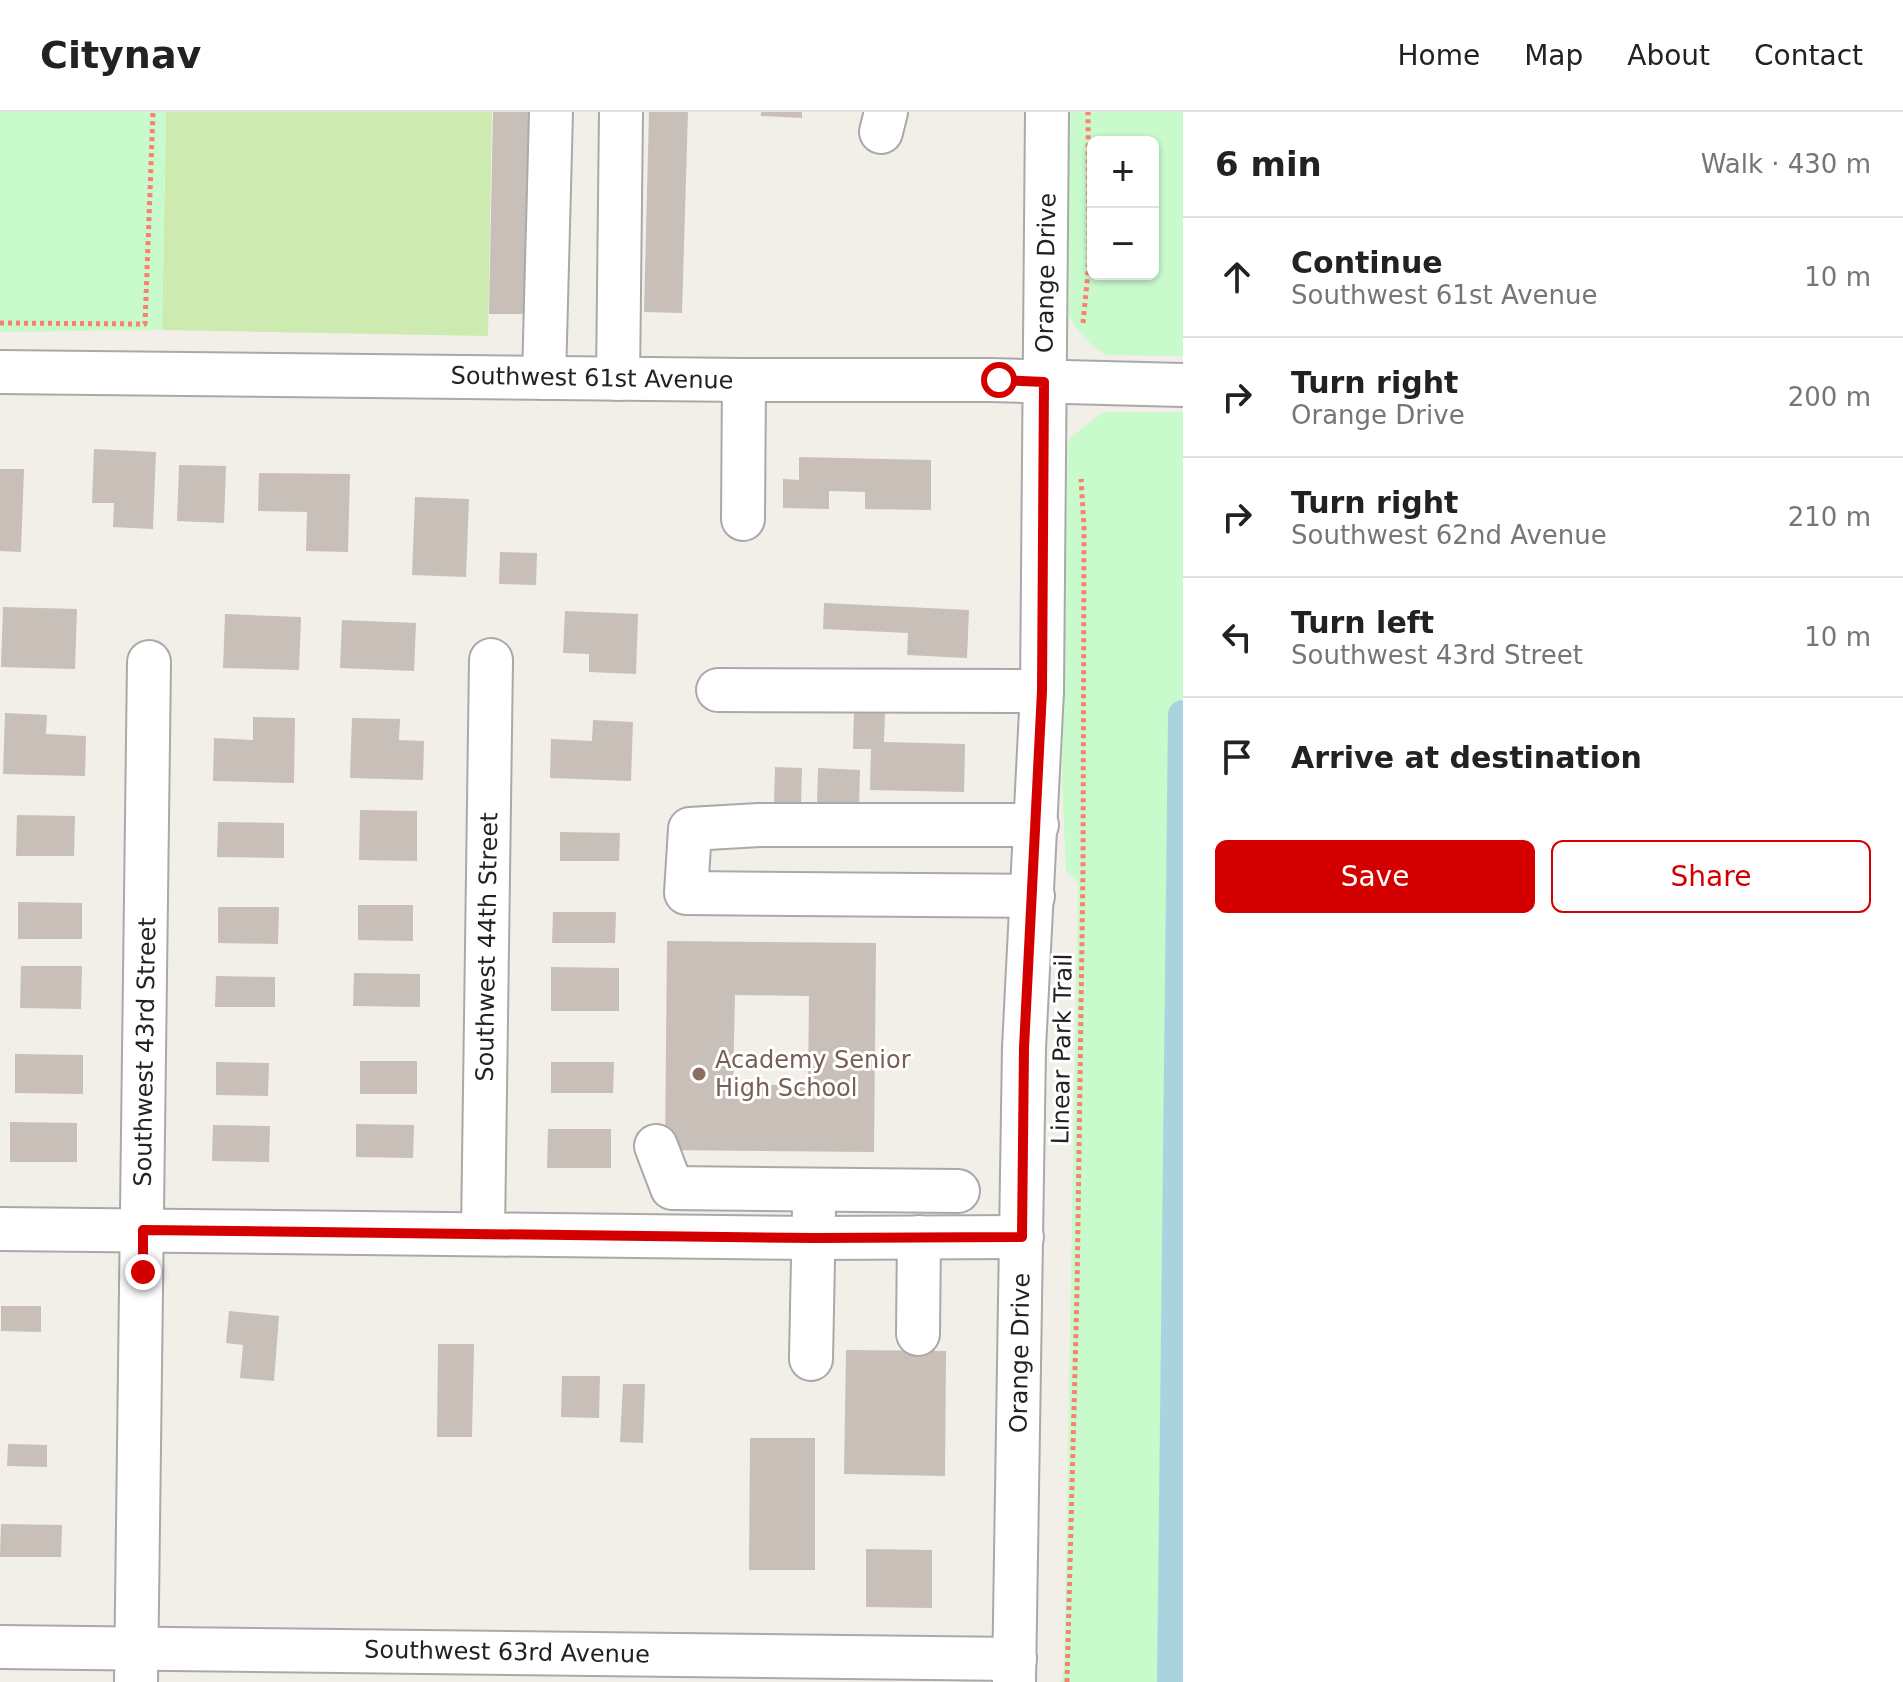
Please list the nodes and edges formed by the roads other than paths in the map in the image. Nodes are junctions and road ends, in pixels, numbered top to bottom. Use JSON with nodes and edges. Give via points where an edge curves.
{"nodes":[{"id":1,"x":551,"y":112,"type":"edge"},
{"id":2,"x":621,"y":112,"type":"edge"},
{"id":3,"x":1047,"y":112,"type":"edge"},
{"id":4,"x":0,"y":372,"type":"edge"},
{"id":5,"x":544,"y":378,"type":"junction"},
{"id":6,"x":618,"y":379,"type":"junction"},
{"id":7,"x":744,"y":380,"type":"junction"},
{"id":8,"x":1044,"y":382,"type":"junction"},
{"id":9,"x":1183,"y":385,"type":"edge"},
{"id":10,"x":743,"y":519,"type":"dead end"},
{"id":11,"x":491,"y":660,"type":"dead end"},
{"id":12,"x":149,"y":662,"type":"dead end"},
{"id":13,"x":718,"y":690,"type":"dead end"},
{"id":14,"x":1042,"y":691,"type":"junction"},
{"id":15,"x":1037,"y":825,"type":"junction"},
{"id":16,"x":1033,"y":896,"type":"junction"},
{"id":17,"x":656,"y":1146,"type":"dead end"},
{"id":18,"x":814,"y":1188,"type":"junction"},
{"id":19,"x":958,"y":1191,"type":"dead end"},
{"id":20,"x":0,"y":1229,"type":"edge"},
{"id":21,"x":143,"y":1230,"type":"junction"},
{"id":22,"x":483,"y":1233,"type":"junction"},
{"id":23,"x":919,"y":1237,"type":"junction"},
{"id":24,"x":1022,"y":1237,"type":"junction"},
{"id":25,"x":814,"y":1238,"type":"junction"},
{"id":26,"x":918,"y":1334,"type":"dead end"},
{"id":27,"x":811,"y":1359,"type":"dead end"},
{"id":28,"x":0,"y":1647,"type":"edge"},
{"id":29,"x":136,"y":1665,"type":"edge"},
{"id":30,"x":530,"y":1667,"type":"edge"},
{"id":31,"x":597,"y":1668,"type":"edge"},
{"id":32,"x":739,"y":1669,"type":"edge"},
{"id":33,"x":1015,"y":1670,"type":"edge"}],
"edges":[{"from":1,"to":5,"type":"street"},
{"from":2,"to":6,"type":"street"},
{"from":3,"to":8,"type":"street","name":"Orange Drive"},
{"from":4,"to":5,"type":"street","name":"Southwest 61st Avenue"},
{"from":5,"to":6,"type":"street","name":"Southwest 61st Avenue"},
{"from":6,"to":7,"type":"street","name":"Southwest 61st Avenue"},
{"from":7,"to":8,"type":"street","name":"Southwest 61st Avenue"},
{"from":7,"to":10,"type":"street"},
{"from":8,"to":9,"type":"street","name":"Southwest 61st Avenue"},
{"from":8,"to":14,"type":"street","name":"Orange Drive"},
{"from":11,"to":22,"type":"street","name":"Southwest 44th Street"},
{"from":12,"to":21,"type":"street","name":"Southwest 43rd Street"},
{"from":13,"to":14,"type":"street"},
{"from":14,"to":15,"type":"street","name":"Orange Drive"},
{"from":15,"to":16,"type":"street","name":"Orange Drive"},
{"from":15,"to":16,"type":"street","via":[[690,829],[686,893]]},
{"from":16,"to":24,"type":"street","name":"Orange Drive","via":[[1024,1048]]},
{"from":17,"to":18,"type":"street","via":[[672,1188]]},
{"from":18,"to":19,"type":"street"},
{"from":18,"to":25,"type":"street"},
{"from":20,"to":21,"type":"street"},
{"from":21,"to":22,"type":"street"},
{"from":21,"to":29,"type":"street","name":"Southwest 43rd Street"},
{"from":22,"to":25,"type":"street"},
{"from":23,"to":24,"type":"street"},
{"from":23,"to":25,"type":"street"},
{"from":23,"to":26,"type":"street"},
{"from":24,"to":33,"type":"street","name":"Orange Drive"},
{"from":25,"to":27,"type":"street"},
{"from":28,"to":29,"type":"street","name":"Southwest 63rd Avenue"},
{"from":29,"to":30,"type":"street","name":"Southwest 63rd Avenue"},
{"from":30,"to":31,"type":"street","name":"Southwest 63rd Avenue"},
{"from":31,"to":32,"type":"street","name":"Southwest 63rd Avenue"},
{"from":32,"to":33,"type":"street","name":"Southwest 63rd Avenue"}]}
